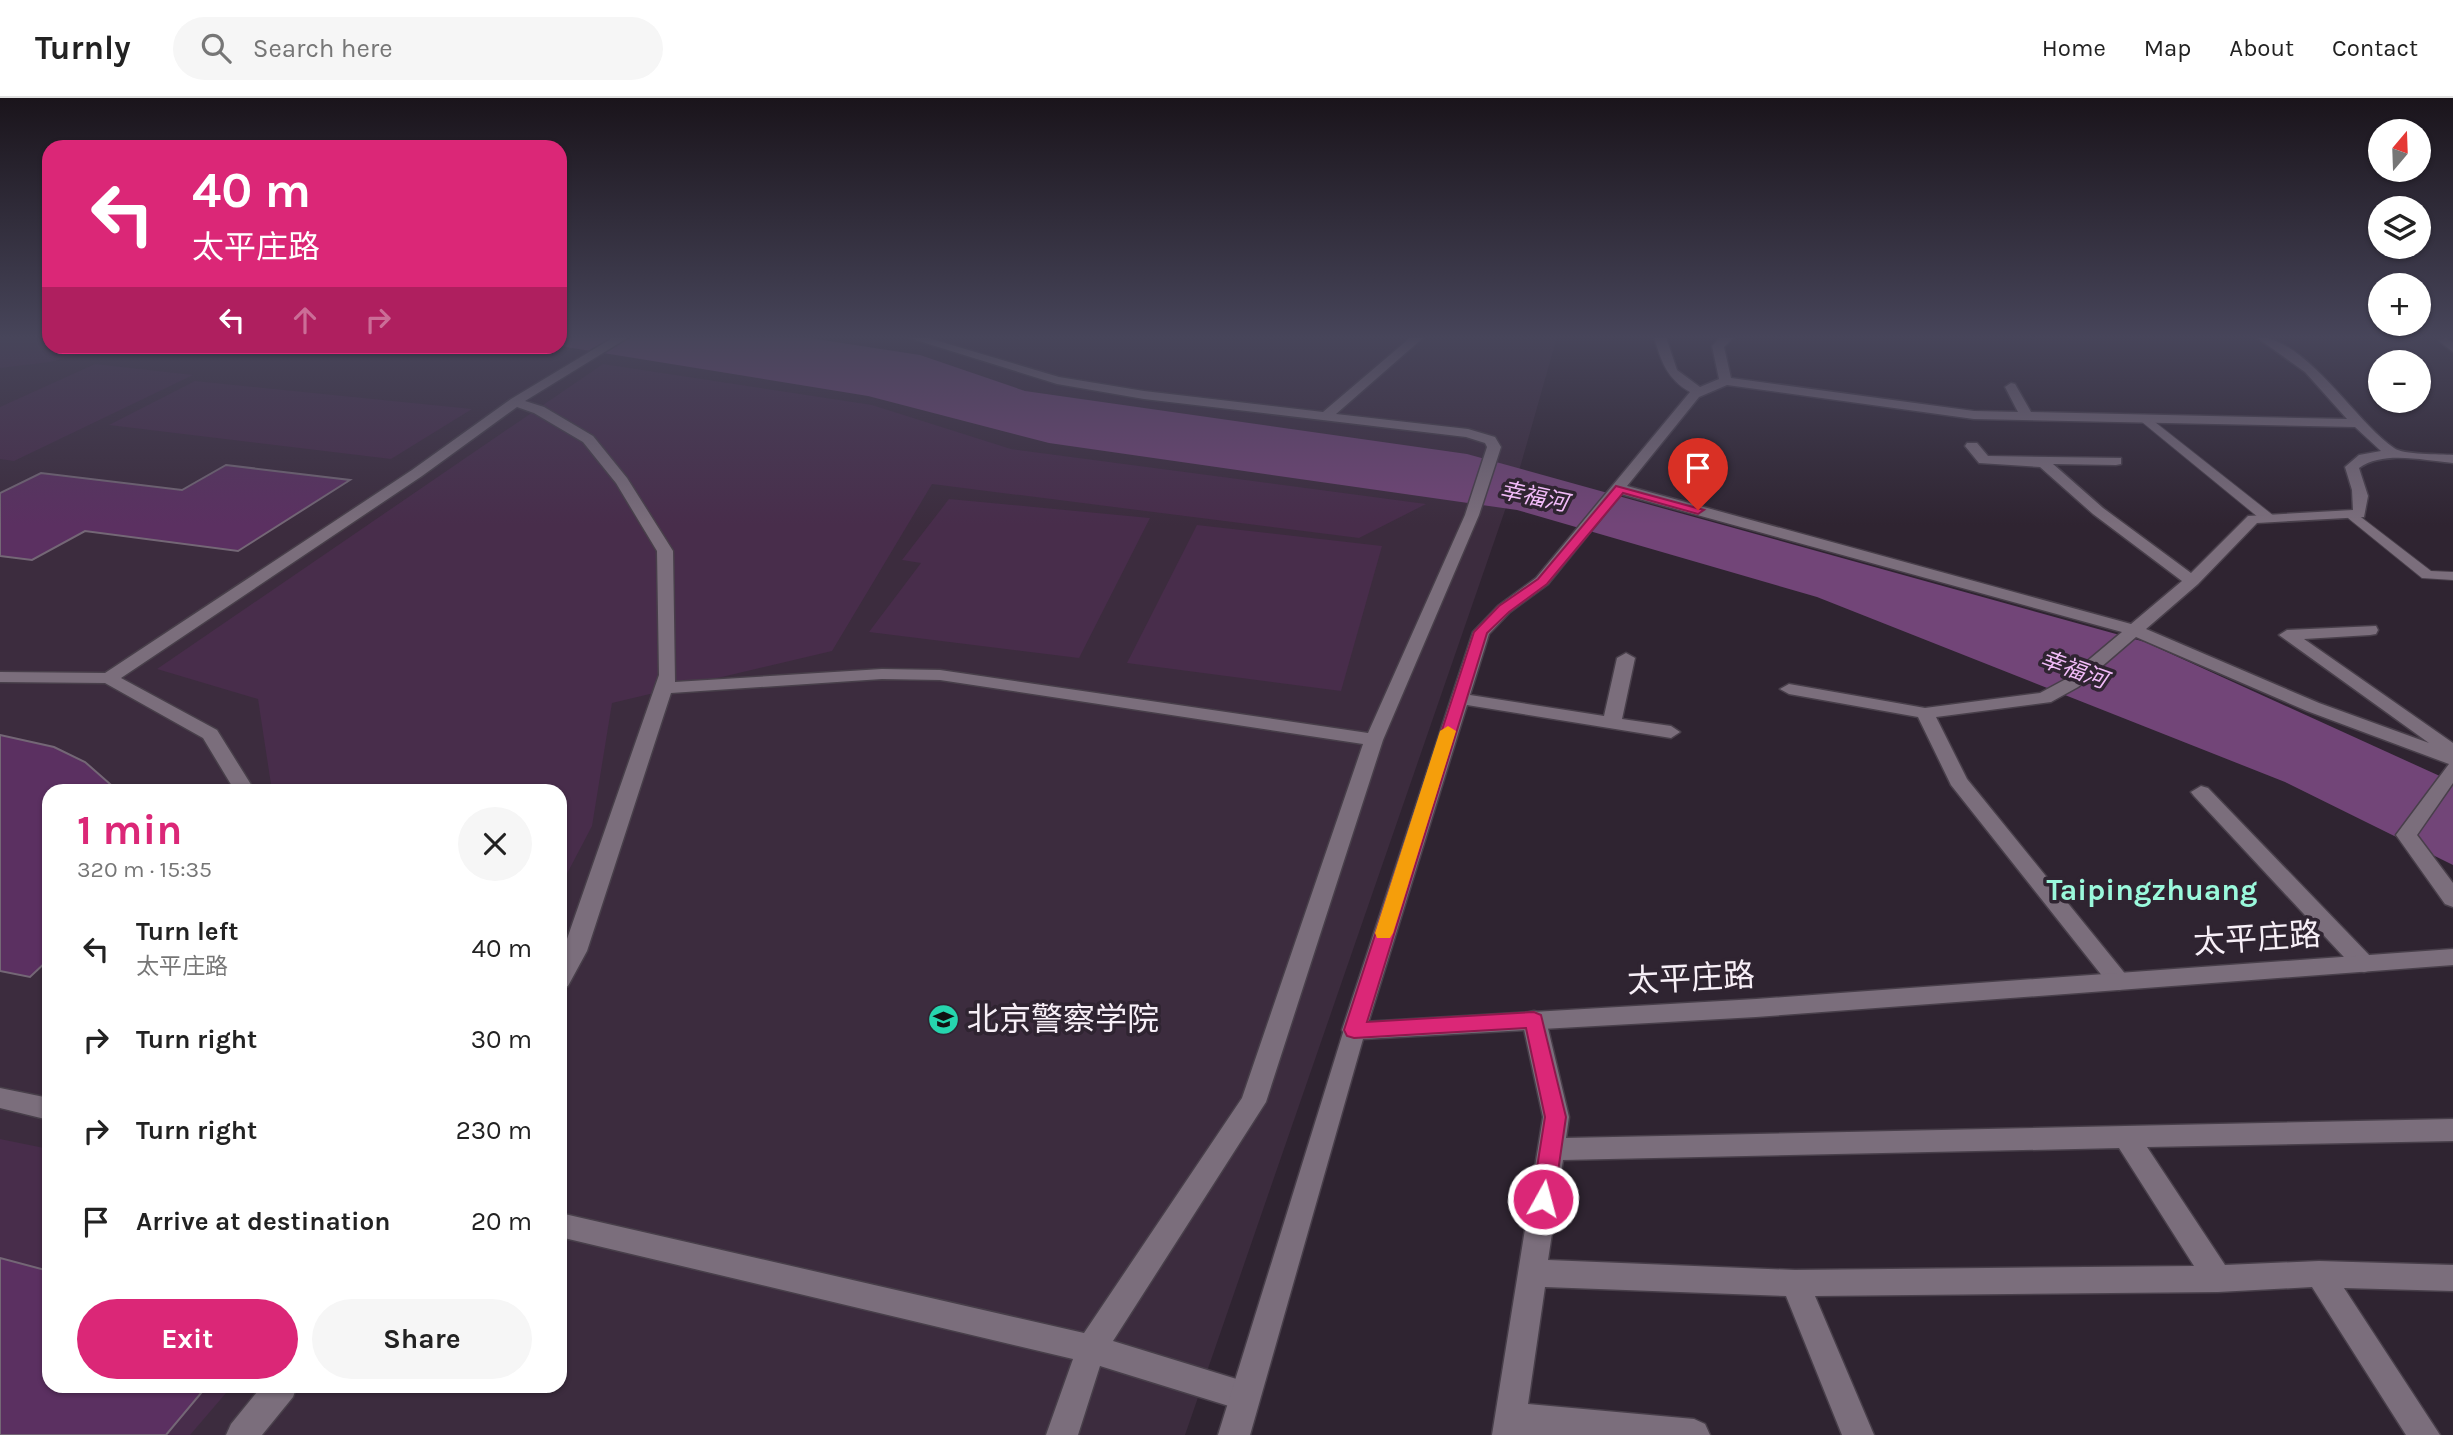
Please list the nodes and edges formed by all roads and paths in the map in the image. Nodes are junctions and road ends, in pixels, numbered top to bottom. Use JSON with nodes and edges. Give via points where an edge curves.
{"nodes":[{"id":1,"x":520,"y":399,"type":"edge"},
{"id":2,"x":1175,"y":399,"type":"edge"},
{"id":3,"x":1345,"y":399,"type":"edge"},
{"id":4,"x":1691,"y":399,"type":"edge"},
{"id":5,"x":1848,"y":399,"type":"edge"},
{"id":6,"x":2018,"y":399,"type":"edge"},
{"id":7,"x":2337,"y":399,"type":"edge"},
{"id":8,"x":515,"y":402,"type":"junction"},
{"id":9,"x":1326,"y":416,"type":"junction"},
{"id":10,"x":2027,"y":416,"type":"junction"},
{"id":11,"x":2146,"y":419,"type":"junction"},
{"id":12,"x":2359,"y":424,"type":"junction"},
{"id":13,"x":1972,"y":446,"type":"dead end"},
{"id":14,"x":2392,"y":454,"type":"junction"},
{"id":15,"x":2453,"y":459,"type":"edge"},
{"id":16,"x":2116,"y":461,"type":"dead end"},
{"id":17,"x":2044,"y":463,"type":"junction"},
{"id":18,"x":1619,"y":490,"type":"junction"},
{"id":19,"x":2353,"y":515,"type":"junction"},
{"id":20,"x":2269,"y":519,"type":"junction"},
{"id":21,"x":2453,"y":576,"type":"edge"},
{"id":22,"x":2192,"y":582,"type":"junction"},
{"id":23,"x":2370,"y":630,"type":"dead end"},
{"id":24,"x":2128,"y":635,"type":"junction"},
{"id":25,"x":1626,"y":658,"type":"dead end"},
{"id":26,"x":0,"y":677,"type":"edge"},
{"id":27,"x":109,"y":678,"type":"junction"},
{"id":28,"x":665,"y":688,"type":"junction"},
{"id":29,"x":1788,"y":689,"type":"dead end"},
{"id":30,"x":1460,"y":699,"type":"junction"},
{"id":31,"x":1925,"y":713,"type":"junction"},
{"id":32,"x":1612,"y":723,"type":"junction"},
{"id":33,"x":1671,"y":732,"type":"dead end"},
{"id":34,"x":1374,"y":740,"type":"junction"},
{"id":35,"x":2453,"y":751,"type":"edge"},
{"id":36,"x":2453,"y":758,"type":"edge"},
{"id":37,"x":2453,"y":769,"type":"edge"},
{"id":38,"x":240,"y":784,"type":"edge"},
{"id":39,"x":2201,"y":792,"type":"dead end"},
{"id":40,"x":2453,"y":899,"type":"edge"},
{"id":41,"x":2452,"y":960,"type":"edge"},
{"id":42,"x":2364,"y":964,"type":"junction"},
{"id":43,"x":567,"y":967,"type":"edge"},
{"id":44,"x":2119,"y":981,"type":"junction"},
{"id":45,"x":1534,"y":1020,"type":"junction"},
{"id":46,"x":1354,"y":1030,"type":"junction"},
{"id":47,"x":0,"y":1098,"type":"edge"},
{"id":48,"x":42,"y":1107,"type":"edge"},
{"id":49,"x":2453,"y":1130,"type":"edge"},
{"id":50,"x":2125,"y":1136,"type":"junction"},
{"id":51,"x":1549,"y":1149,"type":"junction"},
{"id":52,"x":567,"y":1227,"type":"edge"},
{"id":53,"x":1534,"y":1273,"type":"junction"},
{"id":54,"x":2319,"y":1274,"type":"junction"},
{"id":55,"x":2453,"y":1278,"type":"edge"},
{"id":56,"x":2218,"y":1279,"type":"junction"},
{"id":57,"x":1795,"y":1283,"type":"junction"},
{"id":58,"x":1091,"y":1349,"type":"junction"},
{"id":59,"x":276,"y":1393,"type":"edge"},
{"id":60,"x":1245,"y":1396,"type":"junction"},
{"id":61,"x":1509,"y":1427,"type":"edge"},
{"id":62,"x":242,"y":1435,"type":"edge"},
{"id":63,"x":1062,"y":1435,"type":"edge"},
{"id":64,"x":1234,"y":1435,"type":"edge"},
{"id":65,"x":1694,"y":1435,"type":"edge"},
{"id":66,"x":1858,"y":1435,"type":"edge"},
{"id":67,"x":2424,"y":1435,"type":"edge"}],
"edges":[{"from":1,"to":8,"type":"street"},
{"from":2,"to":9,"type":"street"},
{"from":3,"to":9,"type":"street"},
{"from":4,"to":18,"type":"street"},
{"from":5,"to":10,"type":"street","via":[[1911,409]]},
{"from":6,"to":10,"type":"street"},
{"from":7,"to":12,"type":"street"},
{"from":8,"to":27,"type":"street"},
{"from":8,"to":28,"type":"street","via":[[539,410],[588,439],[622,481],[665,551]]},
{"from":9,"to":34,"type":"street","via":[[1468,433],[1490,440],[1494,447],[1472,515]]},
{"from":10,"to":11,"type":"street"},
{"from":11,"to":12,"type":"street"},
{"from":11,"to":20,"type":"lane"},
{"from":12,"to":14,"type":"street"},
{"from":13,"to":17,"type":"street","via":[[1984,460]]},
{"from":14,"to":15,"type":"street"},
{"from":14,"to":19,"type":"street","via":[[2364,458],[2352,467],[2362,507]]},
{"from":16,"to":17,"type":"street","via":[[2052,459]]},
{"from":17,"to":22,"type":"street","via":[[2098,511]]},
{"from":18,"to":24,"type":"street"},
{"from":18,"to":30,"type":"street","via":[[1542,582],[1481,632]]},
{"from":19,"to":20,"type":"street"},
{"from":19,"to":21,"type":"lane","via":[[2427,575]]},
{"from":20,"to":22,"type":"street","via":[[2253,519]]},
{"from":22,"to":24,"type":"street"},
{"from":23,"to":35,"type":"street","via":[[2287,635]]},
{"from":24,"to":31,"type":"street","via":[[2072,683],[2045,698]]},
{"from":24,"to":36,"type":"street"},
{"from":25,"to":32,"type":"street"},
{"from":26,"to":27,"type":"street"},
{"from":27,"to":38,"type":"street","via":[[210,734]]},
{"from":28,"to":34,"type":"street","via":[[882,674],[940,676]]},
{"from":28,"to":43,"type":"street"},
{"from":29,"to":31,"type":"street"},
{"from":30,"to":32,"type":"street"},
{"from":30,"to":46,"type":"street"},
{"from":31,"to":44,"type":"street","via":[[1958,781]]},
{"from":32,"to":33,"type":"street"},
{"from":34,"to":58,"type":"street","via":[[1253,1102]]},
{"from":37,"to":40,"type":"street","via":[[2406,835]]},
{"from":39,"to":42,"type":"street"},
{"from":41,"to":42,"type":"street","name":"太平庄路"},
{"from":42,"to":44,"type":"street","name":"太平庄路"},
{"from":44,"to":45,"type":"street","name":"太平庄路"},
{"from":45,"to":46,"type":"street","name":"太平庄路"},
{"from":45,"to":51,"type":"street","via":[[1556,1117]]},
{"from":46,"to":60,"type":"street"},
{"from":47,"to":48,"type":"street"},
{"from":49,"to":50,"type":"street"},
{"from":50,"to":51,"type":"street"},
{"from":50,"to":56,"type":"street"},
{"from":51,"to":53,"type":"street"},
{"from":52,"to":58,"type":"street"},
{"from":53,"to":57,"type":"street"},
{"from":53,"to":61,"type":"street"},
{"from":54,"to":55,"type":"street"},
{"from":54,"to":56,"type":"street"},
{"from":54,"to":67,"type":"street"},
{"from":56,"to":57,"type":"street"},
{"from":57,"to":66,"type":"street"},
{"from":58,"to":60,"type":"street"},
{"from":58,"to":63,"type":"street"},
{"from":59,"to":62,"type":"street"},
{"from":60,"to":64,"type":"street"},
{"from":61,"to":65,"type":"street"}]}
